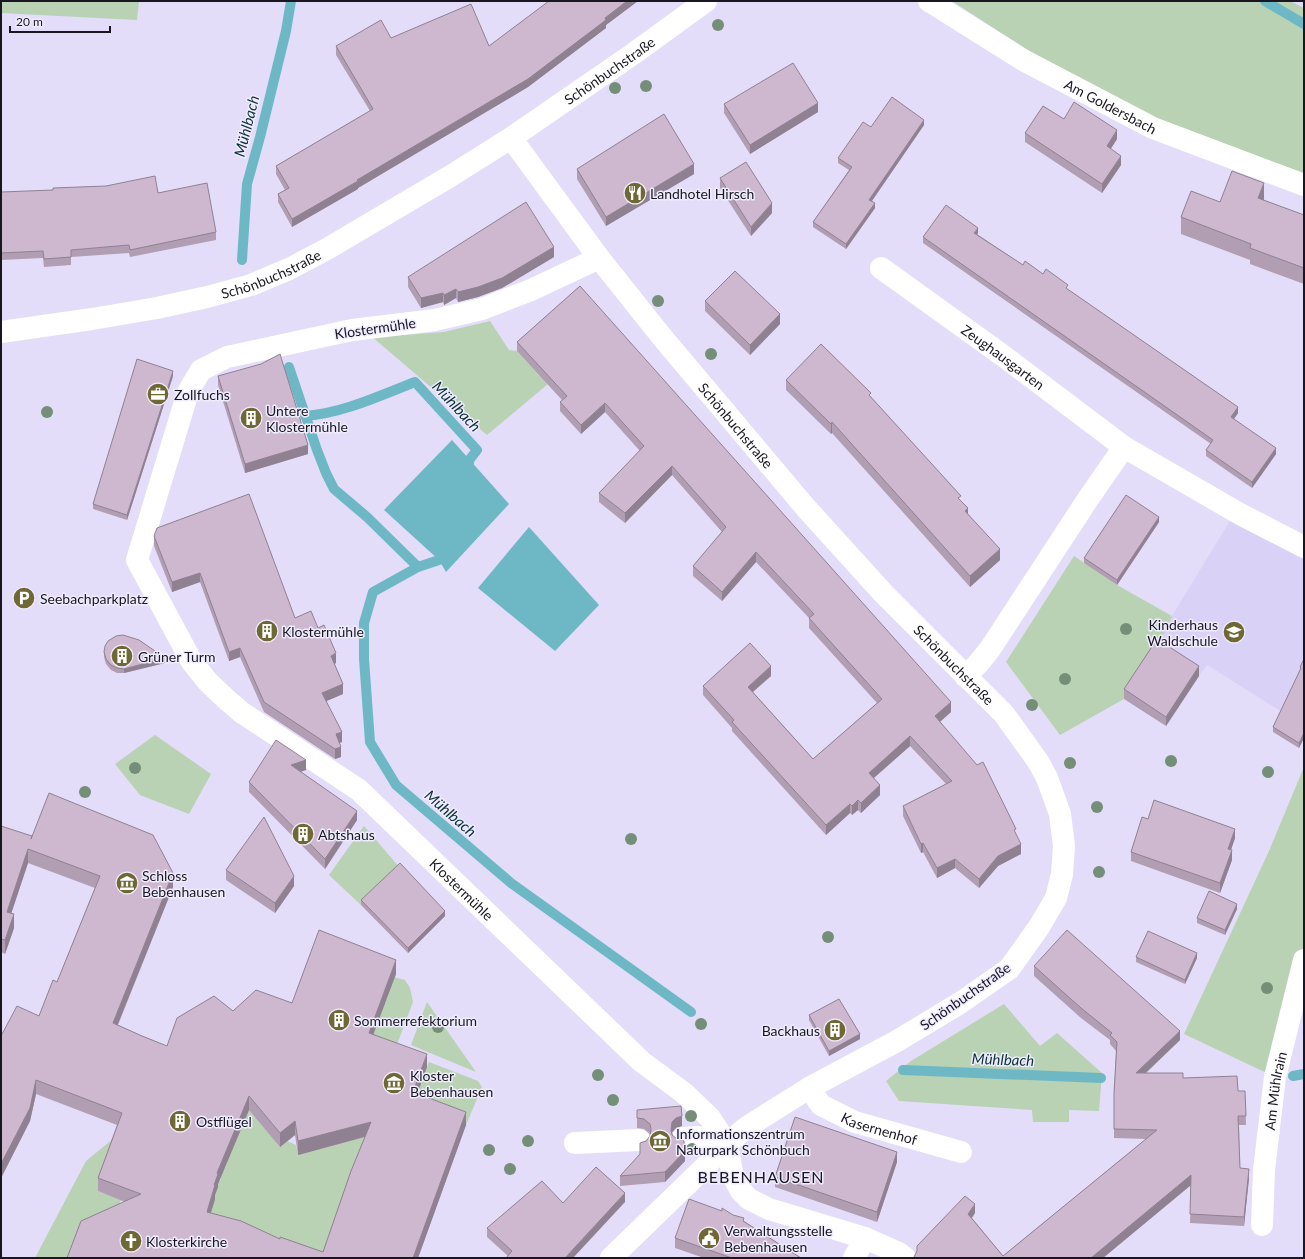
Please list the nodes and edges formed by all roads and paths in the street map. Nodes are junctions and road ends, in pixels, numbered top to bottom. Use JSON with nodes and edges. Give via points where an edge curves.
{"nodes":[{"id":1,"x":706,"y":1,"type":"edge"},
{"id":2,"x":929,"y":1,"type":"edge"},
{"id":3,"x":511,"y":138,"type":"junction"},
{"id":4,"x":1304,"y":185,"type":"edge"},
{"id":5,"x":599,"y":258,"type":"junction"},
{"id":6,"x":881,"y":268,"type":"dead end"},
{"id":7,"x":1,"y":332,"type":"edge"},
{"id":8,"x":1124,"y":447,"type":"junction"},
{"id":9,"x":1304,"y":547,"type":"edge"},
{"id":10,"x":965,"y":676,"type":"junction"},
{"id":11,"x":1304,"y":960,"type":"edge"},
{"id":12,"x":809,"y":1088,"type":"junction"},
{"id":13,"x":683,"y":1138,"type":"dead end"},
{"id":14,"x":638,"y":1140,"type":"dead end"},
{"id":15,"x":575,"y":1143,"type":"dead end"},
{"id":16,"x":727,"y":1144,"type":"junction"},
{"id":17,"x":961,"y":1152,"type":"dead end"},
{"id":18,"x":1262,"y":1225,"type":"dead end"},
{"id":19,"x":865,"y":1238,"type":"junction"},
{"id":20,"x":611,"y":1258,"type":"edge"},
{"id":21,"x":854,"y":1258,"type":"edge"},
{"id":22,"x":905,"y":1258,"type":"edge"}],
"edges":[{"from":1,"to":3,"type":"street","name":"Schönbuchstraße"},
{"from":2,"to":4,"type":"street","name":"Am Goldersbach","via":[[1024,60],[1153,128]]},
{"from":3,"to":5,"type":"street","name":"Schönbuchstraße"},
{"from":3,"to":7,"type":"street","name":"Schönbuchstraße","via":[[327,249],[251,285],[156,308]]},
{"from":5,"to":10,"type":"street","name":"Schönbuchstraße","via":[[806,508],[884,594]]},
{"from":5,"to":16,"type":"street","name":"Klostermühle","via":[[482,309],[435,320],[352,330],[267,348],[227,357],[201,370],[188,392],[137,560],[192,662],[226,700],[359,790],[642,1062],[696,1104],[710,1118]]},
{"from":6,"to":8,"type":"street","name":"Zeughausgarten"},
{"from":8,"to":9,"type":"street","name":"Zeughausgarten","via":[[1227,507]]},
{"from":8,"to":10,"type":"street","via":[[990,649]]},
{"from":10,"to":12,"type":"street","name":"Schönbuchstraße","via":[[1004,714],[1040,763],[1047,778],[1060,814],[1064,846],[1062,874],[1056,898],[1039,927],[1009,968],[960,1003],[897,1041]]},
{"from":11,"to":18,"type":"street","name":"Am Mühlrain","via":[[1275,1077],[1264,1170]]},
{"from":12,"to":16,"type":"street","name":"Schönbuchstraße","via":[[747,1127]]},
{"from":12,"to":17,"type":"street","name":"Kasernenhof","via":[[821,1105],[855,1122]]},
{"from":13,"to":16,"type":"street","via":[[709,1138]]},
{"from":14,"to":15,"type":"street"},
{"from":16,"to":19,"type":"street","via":[[736,1182],[749,1198],[769,1209]]},
{"from":16,"to":20,"type":"street","name":"Schönbuchstraße"},
{"from":19,"to":21,"type":"street"},
{"from":19,"to":22,"type":"street"}]}
